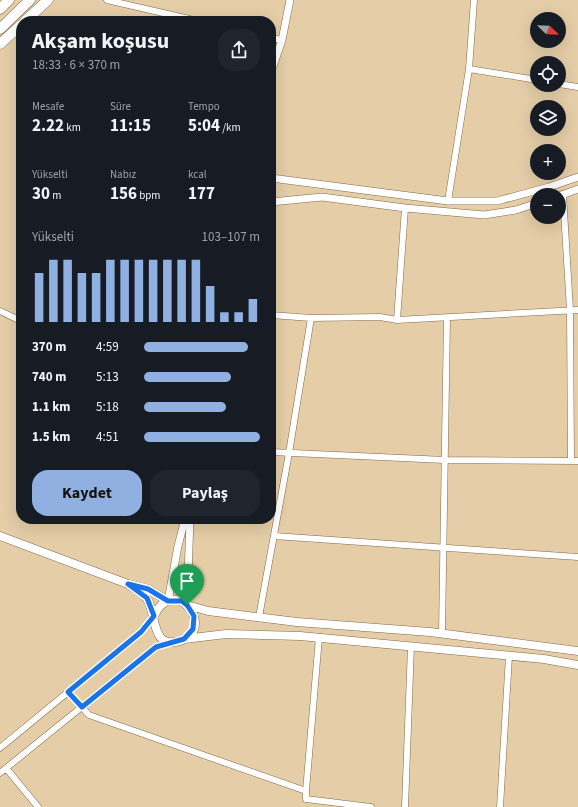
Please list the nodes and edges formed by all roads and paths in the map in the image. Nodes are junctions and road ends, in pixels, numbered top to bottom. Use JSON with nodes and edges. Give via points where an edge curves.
{"nodes":[{"id":1,"x":9,"y":0,"type":"edge"},
{"id":2,"x":30,"y":0,"type":"edge"},
{"id":3,"x":48,"y":0,"type":"edge"},
{"id":4,"x":106,"y":0,"type":"edge"},
{"id":5,"x":290,"y":0,"type":"edge"},
{"id":6,"x":474,"y":0,"type":"edge"},
{"id":7,"x":0,"y":9,"type":"edge"},
{"id":8,"x":30,"y":16,"type":"edge"},
{"id":9,"x":176,"y":16,"type":"edge"},
{"id":10,"x":0,"y":29,"type":"edge"},
{"id":11,"x":16,"y":30,"type":"edge"},
{"id":12,"x":276,"y":39,"type":"edge"},
{"id":13,"x":282,"y":40,"type":"junction"},
{"id":14,"x":0,"y":44,"type":"edge"},
{"id":15,"x":276,"y":57,"type":"edge"},
{"id":16,"x":468,"y":69,"type":"junction"},
{"id":17,"x":530,"y":79,"type":"edge"},
{"id":18,"x":566,"y":85,"type":"edge"},
{"id":19,"x":578,"y":87,"type":"edge"},
{"id":20,"x":578,"y":177,"type":"edge"},
{"id":21,"x":276,"y":179,"type":"edge"},
{"id":22,"x":578,"y":189,"type":"edge"},
{"id":23,"x":566,"y":193,"type":"edge"},
{"id":24,"x":448,"y":201,"type":"junction"},
{"id":25,"x":276,"y":202,"type":"edge"},
{"id":26,"x":530,"y":205,"type":"edge"},
{"id":27,"x":405,"y":208,"type":"junction"},
{"id":28,"x":563,"y":224,"type":"edge"},
{"id":29,"x":570,"y":310,"type":"junction"},
{"id":30,"x":578,"y":310,"type":"edge"},
{"id":31,"x":0,"y":311,"type":"edge"},
{"id":32,"x":276,"y":315,"type":"edge"},
{"id":33,"x":311,"y":318,"type":"junction"},
{"id":34,"x":447,"y":318,"type":"junction"},
{"id":35,"x":16,"y":319,"type":"edge"},
{"id":36,"x":396,"y":320,"type":"junction"},
{"id":37,"x":276,"y":453,"type":"edge"},
{"id":38,"x":289,"y":454,"type":"junction"},
{"id":39,"x":445,"y":460,"type":"junction"},
{"id":40,"x":575,"y":461,"type":"edge"},
{"id":41,"x":184,"y":524,"type":"edge"},
{"id":42,"x":190,"y":524,"type":"edge"},
{"id":43,"x":0,"y":536,"type":"edge"},
{"id":44,"x":274,"y":536,"type":"junction"},
{"id":45,"x":444,"y":549,"type":"junction"},
{"id":46,"x":578,"y":557,"type":"edge"},
{"id":47,"x":128,"y":584,"type":"junction"},
{"id":48,"x":168,"y":601,"type":"junction"},
{"id":49,"x":187,"y":605,"type":"junction"},
{"id":50,"x":154,"y":616,"type":"junction"},
{"id":51,"x":259,"y":617,"type":"junction"},
{"id":52,"x":442,"y":633,"type":"junction"},
{"id":53,"x":319,"y":638,"type":"junction"},
{"id":54,"x":184,"y":639,"type":"junction"},
{"id":55,"x":171,"y":642,"type":"junction"},
{"id":56,"x":411,"y":646,"type":"junction"},
{"id":57,"x":578,"y":651,"type":"edge"},
{"id":58,"x":509,"y":656,"type":"junction"},
{"id":59,"x":578,"y":665,"type":"edge"},
{"id":60,"x":68,"y":692,"type":"junction"},
{"id":61,"x":82,"y":707,"type":"junction"},
{"id":62,"x":0,"y":748,"type":"edge"},
{"id":63,"x":6,"y":768,"type":"junction"},
{"id":64,"x":0,"y":773,"type":"edge"},
{"id":65,"x":306,"y":791,"type":"junction"},
{"id":66,"x":38,"y":807,"type":"edge"},
{"id":67,"x":371,"y":807,"type":"edge"},
{"id":68,"x":405,"y":807,"type":"edge"},
{"id":69,"x":500,"y":807,"type":"edge"}],
"edges":[{"from":1,"to":7,"type":"highway"},
{"from":2,"to":10,"type":"highway"},
{"from":3,"to":8,"type":"highway"},
{"from":4,"to":9,"type":"street"},
{"from":5,"to":13,"type":"street"},
{"from":6,"to":16,"type":"street"},
{"from":11,"to":14,"type":"highway"},
{"from":12,"to":13,"type":"street"},
{"from":13,"to":15,"type":"street"},
{"from":16,"to":17,"type":"street"},
{"from":16,"to":24,"type":"street"},
{"from":18,"to":19,"type":"street"},
{"from":20,"to":24,"type":"street","via":[[497,201]]},
{"from":21,"to":24,"type":"street"},
{"from":22,"to":23,"type":"street"},
{"from":25,"to":27,"type":"street","via":[[322,197]]},
{"from":26,"to":27,"type":"street","via":[[484,215]]},
{"from":27,"to":36,"type":"street"},
{"from":28,"to":29,"type":"street"},
{"from":29,"to":30,"type":"street"},
{"from":29,"to":34,"type":"street"},
{"from":29,"to":40,"type":"street"},
{"from":31,"to":35,"type":"street"},
{"from":32,"to":33,"type":"street"},
{"from":33,"to":36,"type":"street","via":[[380,317]]},
{"from":33,"to":38,"type":"street"},
{"from":34,"to":36,"type":"street"},
{"from":34,"to":39,"type":"street"},
{"from":37,"to":38,"type":"street"},
{"from":38,"to":39,"type":"street"},
{"from":38,"to":44,"type":"street"},
{"from":39,"to":40,"type":"street"},
{"from":39,"to":45,"type":"street"},
{"from":41,"to":48,"type":"street"},
{"from":42,"to":49,"type":"street"},
{"from":43,"to":47,"type":"main road"},
{"from":44,"to":45,"type":"street"},
{"from":44,"to":51,"type":"street"},
{"from":45,"to":46,"type":"street"},
{"from":45,"to":52,"type":"street"},
{"from":47,"to":48,"type":"main road","via":[[148,589]]},
{"from":47,"to":50,"type":"main road","via":[[147,598]]},
{"from":48,"to":49,"type":"main road","via":[[182,601]]},
{"from":48,"to":50,"type":"main road","via":[[157,609]]},
{"from":49,"to":51,"type":"main road","via":[[208,611]]},
{"from":49,"to":54,"type":"main road","via":[[192,610],[194,622],[190,634]]},
{"from":50,"to":55,"type":"main road","via":[[155,630]]},
{"from":50,"to":60,"type":"street","via":[[141,632]]},
{"from":51,"to":52,"type":"main road"},
{"from":52,"to":57,"type":"main road"},
{"from":53,"to":54,"type":"main road","via":[[226,634]]},
{"from":53,"to":56,"type":"main road"},
{"from":53,"to":65,"type":"street"},
{"from":54,"to":55,"type":"main road"},
{"from":55,"to":61,"type":"street","via":[[156,647]]},
{"from":56,"to":58,"type":"main road"},
{"from":56,"to":68,"type":"street"},
{"from":58,"to":59,"type":"main road"},
{"from":58,"to":69,"type":"street"},
{"from":60,"to":61,"type":"street"},
{"from":60,"to":62,"type":"street"},
{"from":61,"to":63,"type":"street"},
{"from":61,"to":65,"type":"street","via":[[89,715]]},
{"from":63,"to":64,"type":"street"},
{"from":63,"to":66,"type":"street"},
{"from":65,"to":67,"type":"street","via":[[306,799]]}]}
